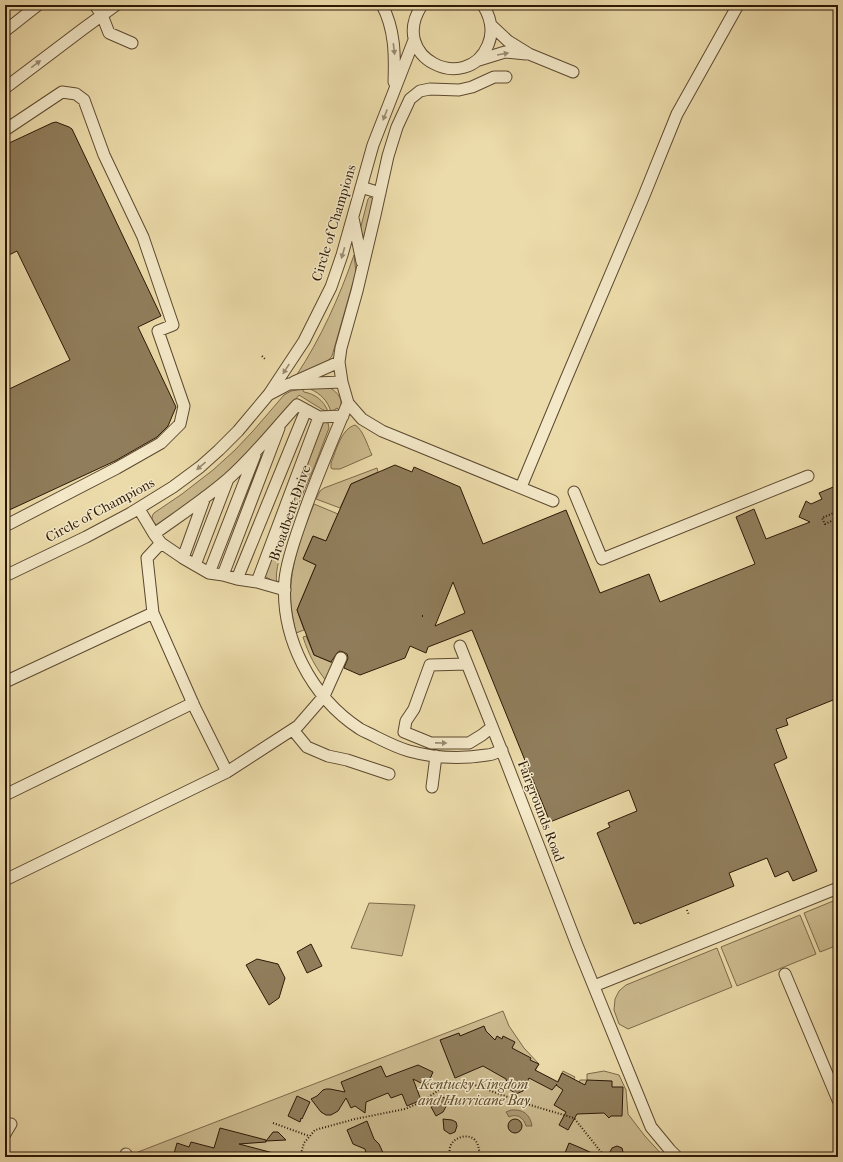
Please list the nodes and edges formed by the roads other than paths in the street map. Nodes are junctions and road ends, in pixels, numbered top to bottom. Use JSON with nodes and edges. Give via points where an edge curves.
{"nodes":[{"id":1,"x":38,"y":5,"type":"edge"},
{"id":2,"x":95,"y":5,"type":"edge"},
{"id":3,"x":116,"y":5,"type":"edge"},
{"id":4,"x":422,"y":5,"type":"edge"},
{"id":5,"x":483,"y":5,"type":"edge"},
{"id":6,"x":738,"y":5,"type":"edge"},
{"id":7,"x":384,"y":8,"type":"edge"},
{"id":8,"x":102,"y":15,"type":"junction"},
{"id":9,"x":492,"y":26,"type":"junction"},
{"id":10,"x":5,"y":31,"type":"edge"},
{"id":11,"x":414,"y":40,"type":"junction"},
{"id":12,"x":132,"y":43,"type":"dead end"},
{"id":13,"x":529,"y":54,"type":"junction"},
{"id":14,"x":477,"y":60,"type":"junction"},
{"id":15,"x":574,"y":72,"type":"dead end"},
{"id":16,"x":506,"y":77,"type":"dead end"},
{"id":17,"x":5,"y":88,"type":"edge"},
{"id":18,"x":394,"y":90,"type":"junction"},
{"id":19,"x":5,"y":130,"type":"edge"},
{"id":20,"x":361,"y":187,"type":"junction"},
{"id":21,"x":380,"y":193,"type":"junction"},
{"id":22,"x":353,"y":215,"type":"junction"},
{"id":23,"x":362,"y":266,"type":"junction"},
{"id":24,"x":339,"y":362,"type":"junction"},
{"id":25,"x":342,"y":382,"type":"junction"},
{"id":26,"x":289,"y":384,"type":"junction"},
{"id":27,"x":269,"y":394,"type":"junction"},
{"id":28,"x":348,"y":403,"type":"junction"},
{"id":29,"x":306,"y":410,"type":"junction"},
{"id":30,"x":343,"y":416,"type":"junction"},
{"id":31,"x":319,"y":417,"type":"junction"},
{"id":32,"x":282,"y":422,"type":"junction"},
{"id":33,"x":257,"y":450,"type":"junction"},
{"id":34,"x":808,"y":476,"type":"dead end"},
{"id":35,"x":228,"y":479,"type":"junction"},
{"id":36,"x":521,"y":487,"type":"junction"},
{"id":37,"x":574,"y":492,"type":"dead end"},
{"id":38,"x":205,"y":497,"type":"junction"},
{"id":39,"x":553,"y":501,"type":"dead end"},
{"id":40,"x":139,"y":509,"type":"junction"},
{"id":41,"x":5,"y":526,"type":"edge"},
{"id":42,"x":158,"y":538,"type":"junction"},
{"id":43,"x":183,"y":558,"type":"junction"},
{"id":44,"x":195,"y":565,"type":"junction"},
{"id":45,"x":210,"y":572,"type":"junction"},
{"id":46,"x":223,"y":575,"type":"junction"},
{"id":47,"x":5,"y":576,"type":"edge"},
{"id":48,"x":237,"y":579,"type":"junction"},
{"id":49,"x":257,"y":582,"type":"junction"},
{"id":50,"x":285,"y":590,"type":"junction"},
{"id":51,"x":152,"y":613,"type":"junction"},
{"id":52,"x":460,"y":646,"type":"dead end"},
{"id":53,"x":341,"y":658,"type":"dead end"},
{"id":54,"x":467,"y":664,"type":"junction"},
{"id":55,"x":5,"y":682,"type":"edge"},
{"id":56,"x":324,"y":696,"type":"junction"},
{"id":57,"x":193,"y":703,"type":"junction"},
{"id":58,"x":492,"y":727,"type":"junction"},
{"id":59,"x":293,"y":730,"type":"junction"},
{"id":60,"x":502,"y":750,"type":"junction"},
{"id":61,"x":436,"y":756,"type":"junction"},
{"id":62,"x":227,"y":772,"type":"junction"},
{"id":63,"x":389,"y":774,"type":"dead end"},
{"id":64,"x":432,"y":787,"type":"dead end"},
{"id":65,"x":5,"y":795,"type":"edge"},
{"id":66,"x":5,"y":880,"type":"edge"},
{"id":67,"x":838,"y":888,"type":"edge"},
{"id":68,"x":785,"y":974,"type":"dead end"},
{"id":69,"x":594,"y":986,"type":"junction"},
{"id":70,"x":838,"y":1100,"type":"edge"},
{"id":71,"x":11,"y":1124,"type":"dead end"},
{"id":72,"x":5,"y":1134,"type":"edge"},
{"id":73,"x":677,"y":1157,"type":"edge"}],
"edges":[{"from":1,"to":10,"type":"street"},
{"from":2,"to":8,"type":"street"},
{"from":3,"to":8,"type":"street"},
{"from":4,"to":11,"type":"street","via":[[413,26]]},
{"from":5,"to":9,"type":"street"},
{"from":6,"to":36,"type":"street","via":[[677,114]]},
{"from":7,"to":18,"type":"street","one_way":true,"via":[[391,27],[395,58]]},
{"from":8,"to":12,"type":"street","via":[[109,33]]},
{"from":17,"to":8,"type":"street","one_way":true},
{"from":9,"to":13,"type":"street","via":[[508,41]]},
{"from":9,"to":14,"type":"street","via":[[491,39],[486,51]]},
{"from":11,"to":14,"type":"street","via":[[428,61],[440,67],[466,67]]},
{"from":11,"to":18,"type":"street","name":"Circle of Champions"},
{"from":14,"to":13,"type":"street","one_way":true,"via":[[505,52]]},
{"from":13,"to":15,"type":"street"},
{"from":16,"to":21,"type":"street","via":[[494,77],[459,90],[420,91],[410,99],[397,127]]},
{"from":18,"to":20,"type":"street","name":"Circle of Champions","one_way":true,"via":[[373,145]]},
{"from":19,"to":41,"type":"street","via":[[62,92],[76,94],[84,100],[104,155],[143,237],[173,325],[158,331],[184,406],[180,424],[161,443]]},
{"from":20,"to":21,"type":"street"},
{"from":20,"to":22,"type":"street","name":"Circle of Champions"},
{"from":21,"to":23,"type":"street"},
{"from":22,"to":23,"type":"street"},
{"from":22,"to":27,"type":"street","name":"Circle of Champions","one_way":true,"via":[[331,287],[304,341]]},
{"from":23,"to":24,"type":"street"},
{"from":24,"to":25,"type":"street"},
{"from":24,"to":26,"type":"street"},
{"from":25,"to":26,"type":"street"},
{"from":25,"to":28,"type":"street"},
{"from":26,"to":27,"type":"street"},
{"from":27,"to":40,"type":"street","name":"Circle of Champions","one_way":true,"via":[[238,431],[200,467]]},
{"from":28,"to":30,"type":"street","name":"Broadbent Drive"},
{"from":28,"to":36,"type":"street","via":[[362,419],[382,431]]},
{"from":29,"to":31,"type":"street"},
{"from":29,"to":32,"type":"street","via":[[297,405]]},
{"from":29,"to":48,"type":"street"},
{"from":30,"to":31,"type":"street"},
{"from":30,"to":50,"type":"street","name":"Broadbent Drive","via":[[308,499],[292,546]]},
{"from":31,"to":49,"type":"street"},
{"from":32,"to":33,"type":"street"},
{"from":32,"to":46,"type":"street"},
{"from":33,"to":35,"type":"street"},
{"from":33,"to":45,"type":"street"},
{"from":34,"to":37,"type":"street","via":[[602,559]]},
{"from":35,"to":38,"type":"street"},
{"from":35,"to":44,"type":"street"},
{"from":36,"to":39,"type":"street"},
{"from":38,"to":42,"type":"street"},
{"from":38,"to":43,"type":"street"},
{"from":40,"to":42,"type":"street"},
{"from":40,"to":47,"type":"street","name":"Circle of Champions"},
{"from":42,"to":43,"type":"street"},
{"from":42,"to":51,"type":"street","via":[[148,558]]},
{"from":43,"to":44,"type":"street"},
{"from":44,"to":45,"type":"street"},
{"from":45,"to":46,"type":"street"},
{"from":46,"to":48,"type":"street"},
{"from":48,"to":49,"type":"street"},
{"from":49,"to":50,"type":"street"},
{"from":50,"to":56,"type":"street","name":"Broadbent Drive","via":[[288,622],[296,652],[308,676]]},
{"from":51,"to":55,"type":"street"},
{"from":51,"to":57,"type":"street"},
{"from":52,"to":54,"type":"street","name":"Fairgrounds Road"},
{"from":53,"to":56,"type":"street"},
{"from":54,"to":58,"type":"street","name":"Fairgrounds Road"},
{"from":54,"to":58,"type":"street","one_way":true,"via":[[430,665],[414,709],[406,721],[404,732],[431,743],[469,743]]},
{"from":56,"to":59,"type":"street"},
{"from":56,"to":61,"type":"street","name":"Broadbent Drive","via":[[360,729],[409,751]]},
{"from":57,"to":62,"type":"street"},
{"from":57,"to":65,"type":"street"},
{"from":58,"to":60,"type":"street","name":"Fairgrounds Road"},
{"from":59,"to":62,"type":"street"},
{"from":59,"to":63,"type":"street","via":[[307,747]]},
{"from":60,"to":61,"type":"street","name":"Broadbent Drive","via":[[489,755]]},
{"from":60,"to":69,"type":"street","name":"Fairgrounds Road"},
{"from":61,"to":64,"type":"street"},
{"from":62,"to":66,"type":"street"},
{"from":67,"to":69,"type":"street"},
{"from":68,"to":70,"type":"street"},
{"from":69,"to":73,"type":"street","name":"Fairgrounds Road","via":[[651,1127]]},
{"from":71,"to":72,"type":"street"}]}
